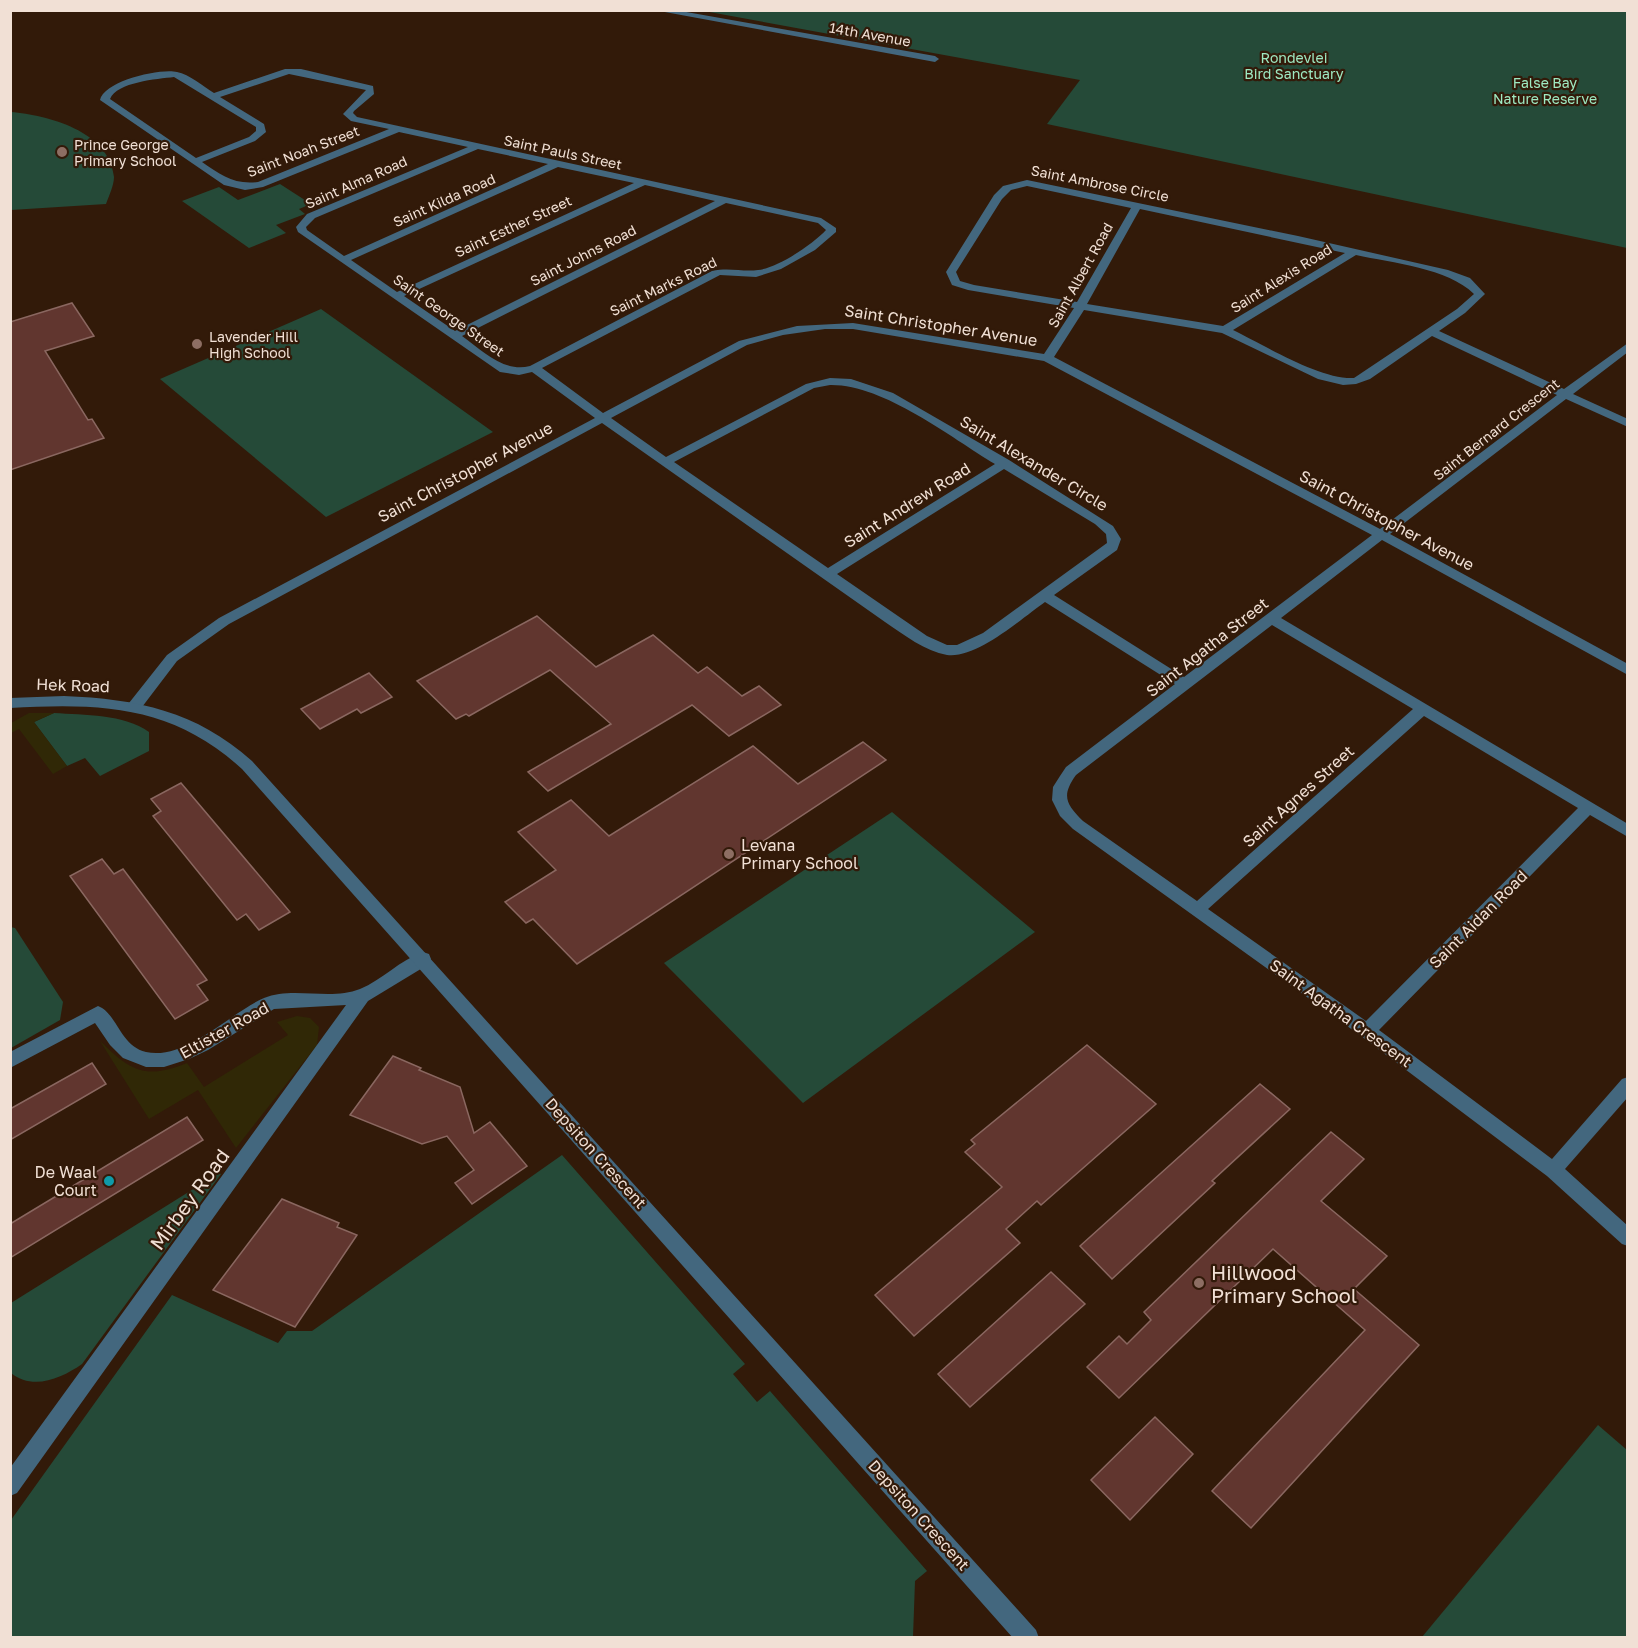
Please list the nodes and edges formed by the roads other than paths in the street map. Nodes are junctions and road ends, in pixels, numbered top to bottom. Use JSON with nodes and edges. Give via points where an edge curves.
{"nodes":[{"id":1,"x":658,"y":10,"type":"edge"},
{"id":2,"x":935,"y":59,"type":"dead end"},
{"id":3,"x":215,"y":96,"type":"junction"},
{"id":4,"x":396,"y":130,"type":"junction"},
{"id":5,"x":475,"y":147,"type":"junction"},
{"id":6,"x":196,"y":161,"type":"junction"},
{"id":7,"x":556,"y":164,"type":"junction"},
{"id":8,"x":642,"y":183,"type":"junction"},
{"id":9,"x":725,"y":200,"type":"junction"},
{"id":10,"x":1138,"y":205,"type":"junction"},
{"id":11,"x":1354,"y":252,"type":"junction"},
{"id":12,"x":343,"y":260,"type":"junction"},
{"id":13,"x":396,"y":296,"type":"junction"},
{"id":14,"x":1081,"y":306,"type":"junction"},
{"id":15,"x":1225,"y":330,"type":"junction"},
{"id":16,"x":1432,"y":332,"type":"junction"},
{"id":17,"x":454,"y":336,"type":"junction"},
{"id":18,"x":1628,"y":346,"type":"edge"},
{"id":19,"x":1047,"y":358,"type":"junction"},
{"id":20,"x":534,"y":368,"type":"junction"},
{"id":21,"x":1565,"y":394,"type":"junction"},
{"id":22,"x":600,"y":417,"type":"junction"},
{"id":23,"x":1628,"y":424,"type":"edge"},
{"id":24,"x":664,"y":462,"type":"junction"},
{"id":25,"x":1005,"y":464,"type":"junction"},
{"id":26,"x":1382,"y":536,"type":"junction"},
{"id":27,"x":827,"y":574,"type":"junction"},
{"id":28,"x":1044,"y":596,"type":"junction"},
{"id":29,"x":1271,"y":618,"type":"junction"},
{"id":30,"x":1628,"y":670,"type":"edge"},
{"id":31,"x":1186,"y":685,"type":"junction"},
{"id":32,"x":10,"y":702,"type":"edge"},
{"id":33,"x":134,"y":707,"type":"junction"},
{"id":34,"x":1423,"y":709,"type":"junction"},
{"id":35,"x":1058,"y":791,"type":"joint"},
{"id":36,"x":1588,"y":808,"type":"junction"},
{"id":37,"x":1628,"y":831,"type":"edge"},
{"id":38,"x":1197,"y":910,"type":"junction"},
{"id":39,"x":423,"y":959,"type":"junction"},
{"id":40,"x":362,"y":996,"type":"junction"},
{"id":41,"x":1367,"y":1031,"type":"junction"},
{"id":42,"x":10,"y":1062,"type":"edge"},
{"id":43,"x":1628,"y":1084,"type":"edge"},
{"id":44,"x":1553,"y":1170,"type":"junction"},
{"id":45,"x":1628,"y":1238,"type":"edge"},
{"id":46,"x":10,"y":1486,"type":"edge"},
{"id":47,"x":1021,"y":1635,"type":"edge"}],
"edges":[{"from":1,"to":2,"type":"street","name":"14th Avenue"},
{"from":3,"to":4,"type":"street","name":"Saint Pauls Street","via":[[281,73],[301,72],[365,85],[371,92],[350,110],[350,117]]},
{"from":3,"to":6,"type":"street","via":[[263,130],[252,139]]},
{"from":3,"to":6,"type":"street","name":"Saint Noah Street","via":[[167,73],[114,88],[106,94],[108,103]]},
{"from":4,"to":5,"type":"street","name":"Saint Pauls Street"},
{"from":4,"to":6,"type":"street","name":"Saint Noah Street","via":[[260,185],[233,186]]},
{"from":5,"to":7,"type":"street","name":"Saint Pauls Street"},
{"from":5,"to":12,"type":"street","name":"Saint Alma Road","via":[[304,222],[303,232]]},
{"from":7,"to":8,"type":"street","name":"Saint Pauls Street"},
{"from":7,"to":12,"type":"street","name":"Saint Kilda Road"},
{"from":8,"to":9,"type":"street","name":"Saint Pauls Street"},
{"from":8,"to":13,"type":"street","name":"Saint Esther Street"},
{"from":9,"to":17,"type":"street","name":"Saint Johns Road"},
{"from":9,"to":20,"type":"street","name":"Saint Marks Road","via":[[821,221],[832,230],[769,272],[716,273]]},
{"from":10,"to":11,"type":"street","name":"Saint Ambrose Circle"},
{"from":10,"to":14,"type":"street","name":"Saint Albert Road"},
{"from":10,"to":14,"type":"street","name":"Saint Ambrose Circle","via":[[1027,183],[1007,188],[983,218],[951,272],[952,279],[964,286]]},
{"from":11,"to":15,"type":"street","name":"Saint Alexis Road"},
{"from":11,"to":16,"type":"street","name":"Saint Ambrose Circle","via":[[1450,274],[1478,290],[1478,298]]},
{"from":12,"to":13,"type":"street","name":"Saint George Street"},
{"from":13,"to":17,"type":"street","name":"Saint George Street"},
{"from":14,"to":15,"type":"street","name":"Saint Ambrose Circle"},
{"from":14,"to":19,"type":"street","name":"Saint Albert Road"},
{"from":15,"to":16,"type":"street","name":"Saint Ambrose Circle","via":[[1322,377],[1343,382],[1366,377]]},
{"from":16,"to":21,"type":"street"},
{"from":17,"to":20,"type":"street","name":"Saint George Street","via":[[504,370]]},
{"from":18,"to":21,"type":"street","name":"Saint Bernard Crescent"},
{"from":19,"to":22,"type":"street","name":"Saint Christopher Avenue","via":[[853,326],[816,326],[743,343]]},
{"from":19,"to":26,"type":"street","name":"Saint Christopher Avenue"},
{"from":20,"to":22,"type":"street"},
{"from":21,"to":23,"type":"street"},
{"from":21,"to":26,"type":"street","name":"Saint Bernard Crescent"},
{"from":22,"to":24,"type":"street","name":"Saint Alexander Circle"},
{"from":22,"to":33,"type":"street","name":"Saint Christopher Avenue","via":[[204,633],[172,658]]},
{"from":24,"to":25,"type":"street","name":"Saint Alexander Circle","via":[[793,393],[831,381],[876,388]]},
{"from":24,"to":27,"type":"street","name":"Saint Alexander Circle"},
{"from":25,"to":27,"type":"street","name":"Saint Andrew Road"},
{"from":25,"to":28,"type":"street","name":"Saint Alexander Circle","via":[[1099,521],[1115,536],[1112,547]]},
{"from":26,"to":29,"type":"street","name":"Saint Agatha Street"},
{"from":26,"to":30,"type":"street","name":"Saint Christopher Avenue"},
{"from":27,"to":28,"type":"street","name":"Saint Alexander Circle","via":[[947,651],[968,647],[988,636]]},
{"from":28,"to":31,"type":"street"},
{"from":29,"to":31,"type":"street","name":"Saint Agatha Street"},
{"from":29,"to":34,"type":"street"},
{"from":31,"to":35,"type":"street","name":"Saint Agatha Street","via":[[1071,771]]},
{"from":32,"to":33,"type":"street","name":"Hek Road","via":[[84,700]]},
{"from":33,"to":39,"type":"street","name":"Depsiton Crescent","via":[[195,727],[220,741],[248,765]]},
{"from":34,"to":36,"type":"street"},
{"from":34,"to":38,"type":"street","name":"Saint Agnes Street"},
{"from":35,"to":38,"type":"street","name":"Saint Agatha Crescent","via":[[1058,802],[1078,825]]},
{"from":36,"to":37,"type":"street"},
{"from":36,"to":41,"type":"street","name":"Saint Aidan Road"},
{"from":38,"to":41,"type":"street","name":"Saint Agatha Crescent"},
{"from":39,"to":40,"type":"street","name":"Mirbey Road"},
{"from":39,"to":47,"type":"street","name":"Depsiton Crescent"},
{"from":40,"to":42,"type":"street","name":"Eltister Road","via":[[272,1002],[184,1055],[160,1060],[130,1054],[98,1013]]},
{"from":40,"to":46,"type":"street","name":"Mirbey Road"},
{"from":41,"to":44,"type":"street","name":"Saint Agatha Crescent"},
{"from":43,"to":44,"type":"street"},
{"from":44,"to":45,"type":"street","name":"Saint Agatha Crescent"}]}
